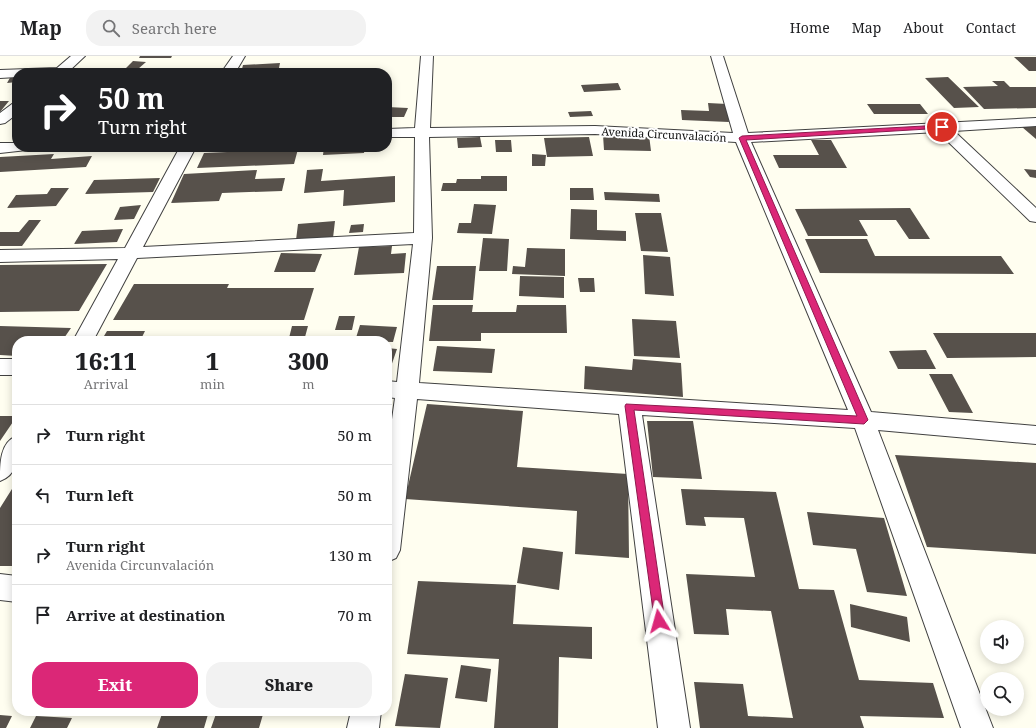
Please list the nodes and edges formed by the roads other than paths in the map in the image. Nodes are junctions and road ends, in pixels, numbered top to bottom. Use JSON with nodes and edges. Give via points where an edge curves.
{"nodes":[{"id":1,"x":78,"y":56,"type":"edge"},
{"id":2,"x":239,"y":56,"type":"edge"},
{"id":3,"x":427,"y":56,"type":"edge"},
{"id":4,"x":717,"y":56,"type":"edge"},
{"id":5,"x":64,"y":68,"type":"edge"},
{"id":6,"x":231,"y":68,"type":"edge"},
{"id":7,"x":0,"y":74,"type":"edge"},
{"id":8,"x":12,"y":74,"type":"edge"},
{"id":9,"x":12,"y":111,"type":"edge"},
{"id":10,"x":0,"y":120,"type":"edge"},
{"id":11,"x":1036,"y":122,"type":"edge"},
{"id":12,"x":942,"y":127,"type":"junction"},
{"id":13,"x":422,"y":132,"type":"junction"},
{"id":14,"x":392,"y":133,"type":"edge"},
{"id":15,"x":742,"y":138,"type":"junction"},
{"id":16,"x":12,"y":147,"type":"edge"},
{"id":17,"x":0,"y":148,"type":"edge"},
{"id":18,"x":185,"y":152,"type":"edge"},
{"id":19,"x":1036,"y":217,"type":"edge"},
{"id":20,"x":423,"y":238,"type":"junction"},
{"id":21,"x":130,"y":254,"type":"junction"},
{"id":22,"x":0,"y":256,"type":"edge"},
{"id":23,"x":86,"y":336,"type":"edge"},
{"id":24,"x":0,"y":367,"type":"edge"},
{"id":25,"x":12,"y":368,"type":"edge"},
{"id":26,"x":397,"y":389,"type":"edge"},
{"id":27,"x":629,"y":406,"type":"junction"},
{"id":28,"x":864,"y":420,"type":"junction"},
{"id":29,"x":1036,"y":436,"type":"edge"},
{"id":30,"x":12,"y":453,"type":"edge"},
{"id":31,"x":392,"y":470,"type":"edge"},
{"id":32,"x":0,"y":471,"type":"edge"},
{"id":33,"x":0,"y":587,"type":"edge"},
{"id":34,"x":12,"y":588,"type":"edge"},
{"id":35,"x":365,"y":716,"type":"edge"},
{"id":36,"x":363,"y":728,"type":"edge"},
{"id":37,"x":674,"y":728,"type":"edge"},
{"id":38,"x":977,"y":728,"type":"edge"}],
"edges":[{"from":1,"to":5,"type":"street"},
{"from":2,"to":6,"type":"street"},
{"from":3,"to":13,"type":"street"},
{"from":4,"to":15,"type":"street"},
{"from":7,"to":8,"type":"street"},
{"from":9,"to":10,"type":"street"},
{"from":11,"to":12,"type":"street","name":"Avenida Circunvalación"},
{"from":12,"to":15,"type":"street","name":"Avenida Circunvalación"},
{"from":12,"to":19,"type":"street"},
{"from":13,"to":14,"type":"street","name":"Avenida Circunvalación"},
{"from":13,"to":15,"type":"street","name":"Avenida Circunvalación","via":[[595,130]]},
{"from":13,"to":20,"type":"street"},
{"from":15,"to":28,"type":"street"},
{"from":16,"to":17,"type":"street"},
{"from":18,"to":21,"type":"street"},
{"from":20,"to":21,"type":"street"},
{"from":20,"to":26,"type":"street"},
{"from":21,"to":22,"type":"street"},
{"from":21,"to":23,"type":"street"},
{"from":24,"to":25,"type":"street"},
{"from":26,"to":27,"type":"street"},
{"from":26,"to":31,"type":"street"},
{"from":27,"to":28,"type":"street"},
{"from":27,"to":37,"type":"street"},
{"from":28,"to":29,"type":"street"},
{"from":28,"to":38,"type":"street"},
{"from":30,"to":32,"type":"street"},
{"from":33,"to":34,"type":"street"},
{"from":35,"to":36,"type":"street"}]}
